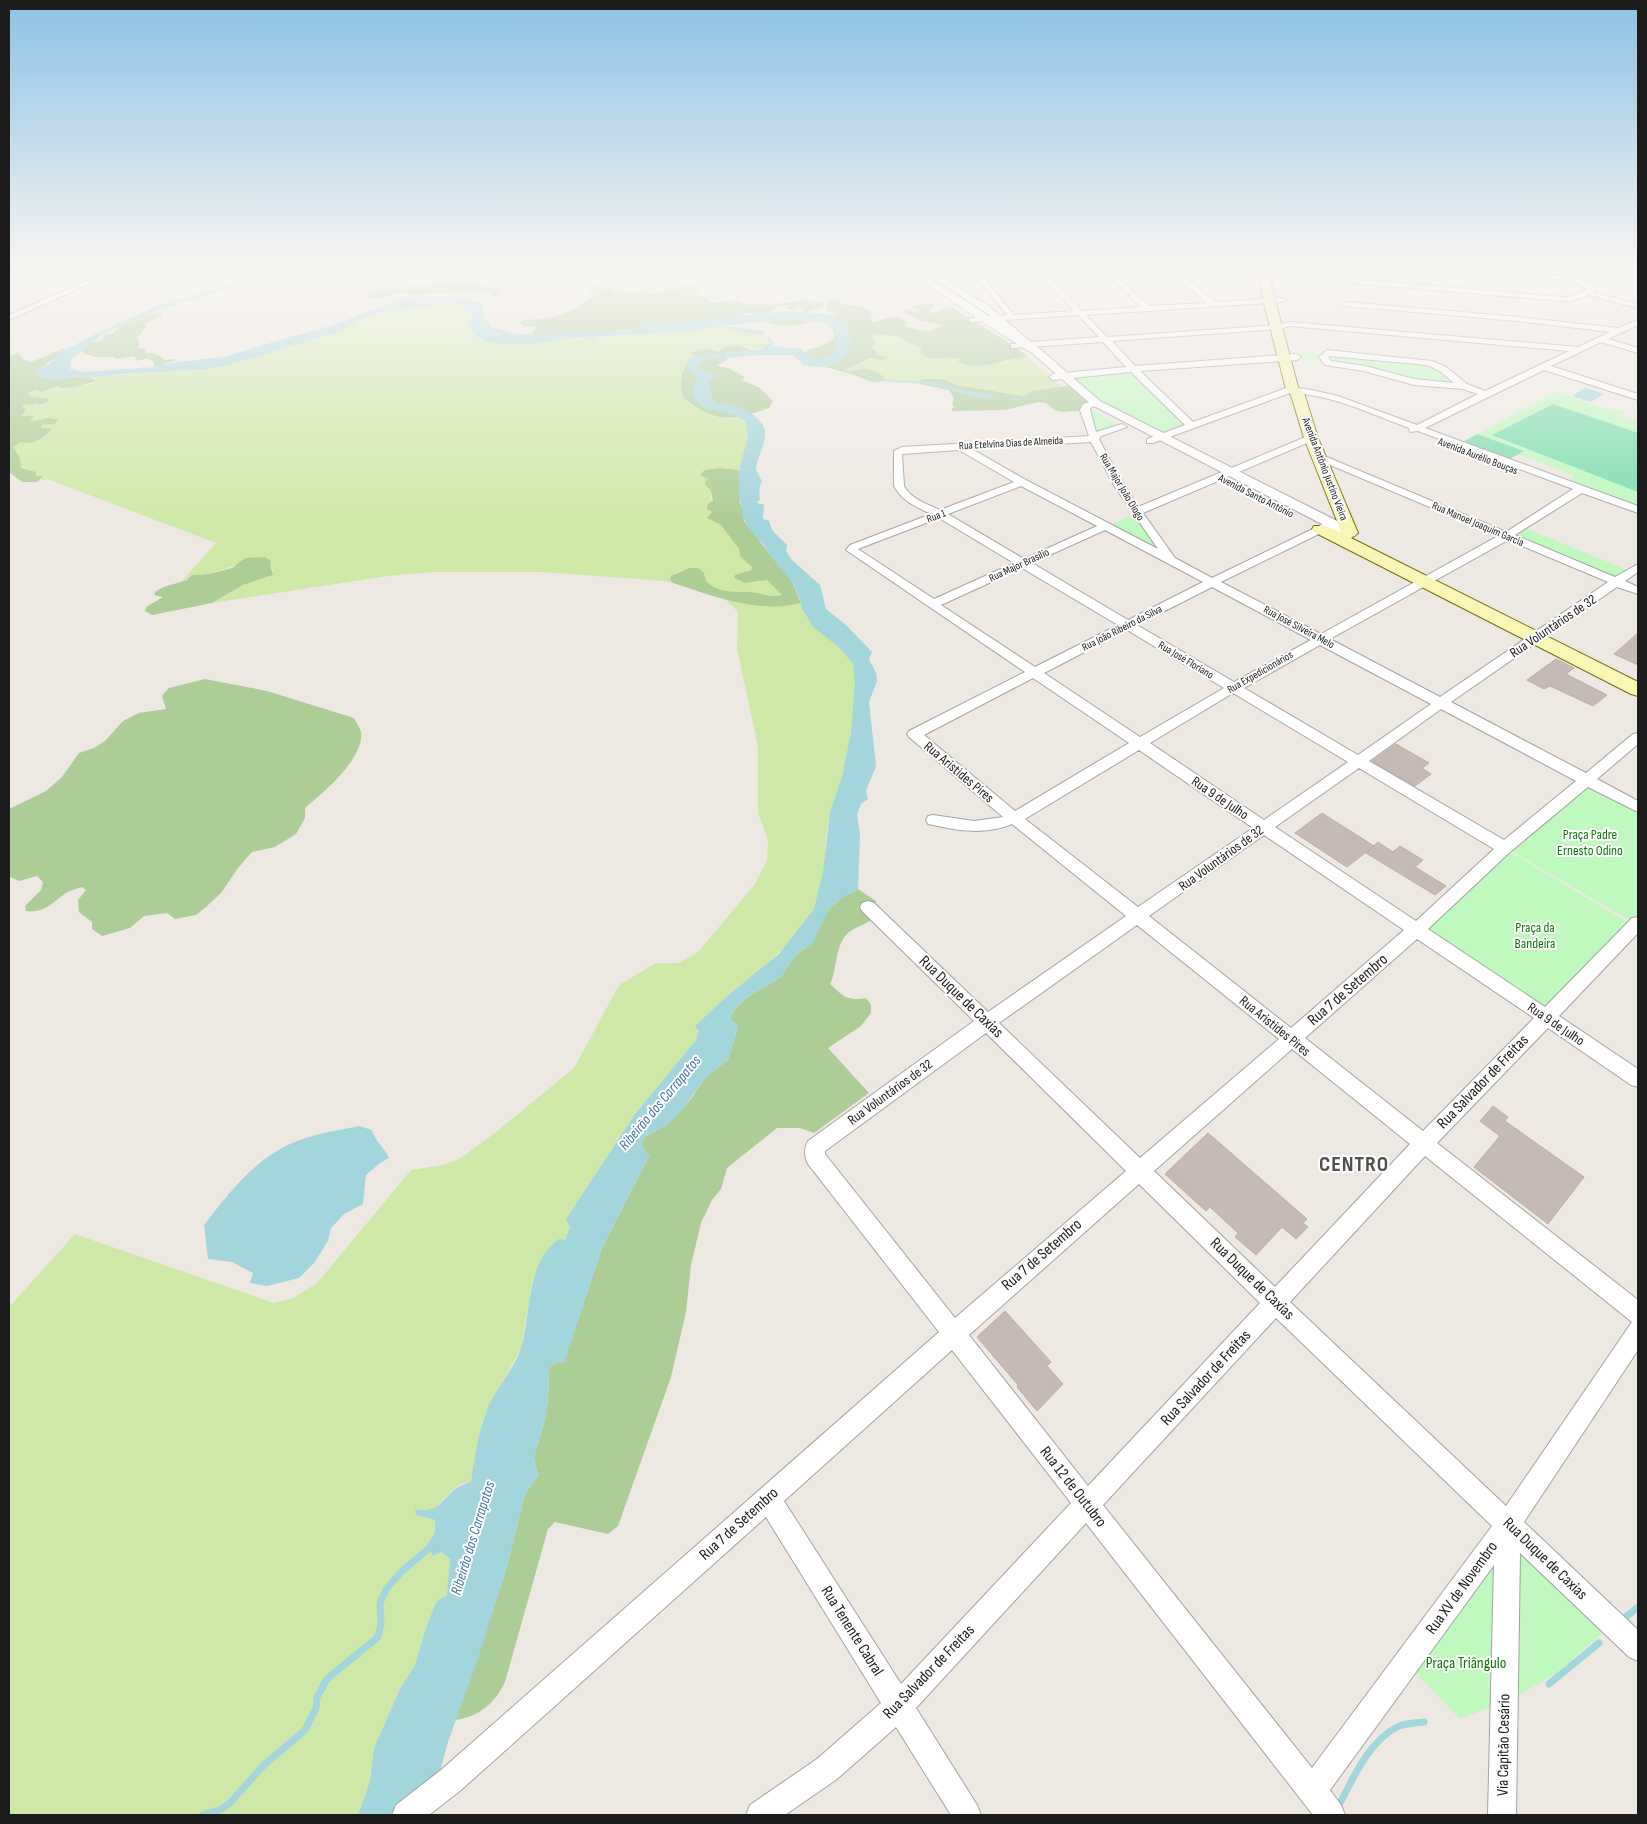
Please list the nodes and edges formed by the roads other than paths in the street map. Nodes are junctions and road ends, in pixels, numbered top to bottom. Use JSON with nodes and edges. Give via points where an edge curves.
{"nodes":[{"id":1,"x":1024,"y":353,"type":"edge"},
{"id":2,"x":1037,"y":353,"type":"edge"},
{"id":3,"x":1118,"y":353,"type":"edge"},
{"id":4,"x":1283,"y":353,"type":"edge"},
{"id":5,"x":1295,"y":353,"type":"edge"},
{"id":6,"x":1573,"y":353,"type":"edge"},
{"id":7,"x":1284,"y":358,"type":"junction"},
{"id":8,"x":1544,"y":367,"type":"junction"},
{"id":9,"x":1133,"y":369,"type":"junction"},
{"id":10,"x":1065,"y":376,"type":"junction"},
{"id":11,"x":1053,"y":377,"type":"junction"},
{"id":12,"x":1298,"y":379,"type":"junction"},
{"id":13,"x":1464,"y":386,"type":"junction"},
{"id":14,"x":1485,"y":394,"type":"junction"},
{"id":15,"x":1638,"y":397,"type":"edge"},
{"id":16,"x":1091,"y":405,"type":"junction"},
{"id":17,"x":1122,"y":426,"type":"junction"},
{"id":18,"x":1192,"y":426,"type":"junction"},
{"id":19,"x":1415,"y":429,"type":"junction"},
{"id":20,"x":1311,"y":438,"type":"junction"},
{"id":21,"x":1094,"y":439,"type":"junction"},
{"id":22,"x":1155,"y":439,"type":"junction"},
{"id":23,"x":960,"y":446,"type":"junction"},
{"id":24,"x":897,"y":453,"type":"joint"},
{"id":25,"x":1319,"y":457,"type":"junction"},
{"id":26,"x":1229,"y":472,"type":"junction"},
{"id":27,"x":1218,"y":477,"type":"junction"},
{"id":28,"x":1022,"y":482,"type":"junction"},
{"id":29,"x":1578,"y":490,"type":"junction"},
{"id":30,"x":1638,"y":510,"type":"edge"},
{"id":31,"x":1136,"y":512,"type":"junction"},
{"id":32,"x":940,"y":514,"type":"junction"},
{"id":33,"x":1638,"y":517,"type":"edge"},
{"id":34,"x":1105,"y":526,"type":"junction"},
{"id":35,"x":1335,"y":531,"type":"junction"},
{"id":36,"x":1506,"y":536,"type":"junction"},
{"id":37,"x":852,"y":550,"type":"joint"},
{"id":38,"x":1173,"y":561,"type":"junction"},
{"id":39,"x":1023,"y":563,"type":"junction"},
{"id":40,"x":1638,"y":567,"type":"edge"},
{"id":41,"x":1428,"y":578,"type":"junction"},
{"id":42,"x":1212,"y":582,"type":"junction"},
{"id":43,"x":1618,"y":582,"type":"junction"},
{"id":44,"x":1638,"y":591,"type":"edge"},
{"id":45,"x":933,"y":604,"type":"junction"},
{"id":46,"x":1128,"y":625,"type":"junction"},
{"id":47,"x":1540,"y":634,"type":"junction"},
{"id":48,"x":1320,"y":638,"type":"junction"},
{"id":49,"x":1034,"y":672,"type":"junction"},
{"id":50,"x":1638,"y":677,"type":"edge"},
{"id":51,"x":1233,"y":688,"type":"junction"},
{"id":52,"x":1638,"y":690,"type":"edge"},
{"id":53,"x":1441,"y":703,"type":"junction"},
{"id":54,"x":914,"y":734,"type":"joint"},
{"id":55,"x":1638,"y":737,"type":"edge"},
{"id":56,"x":1140,"y":743,"type":"junction"},
{"id":57,"x":1358,"y":762,"type":"junction"},
{"id":58,"x":1586,"y":780,"type":"junction"},
{"id":59,"x":1638,"y":807,"type":"edge"},
{"id":60,"x":1014,"y":818,"type":"junction"},
{"id":61,"x":933,"y":820,"type":"dead end"},
{"id":62,"x":1264,"y":828,"type":"junction"},
{"id":63,"x":1506,"y":848,"type":"junction"},
{"id":64,"x":868,"y":907,"type":"dead end"},
{"id":65,"x":1139,"y":917,"type":"junction"},
{"id":66,"x":1638,"y":925,"type":"edge"},
{"id":67,"x":1416,"y":930,"type":"junction"},
{"id":68,"x":1546,"y":1017,"type":"junction"},
{"id":69,"x":988,"y":1022,"type":"junction"},
{"id":70,"x":1292,"y":1039,"type":"junction"},
{"id":71,"x":1638,"y":1079,"type":"edge"},
{"id":72,"x":1423,"y":1144,"type":"junction"},
{"id":73,"x":815,"y":1158,"type":"joint"},
{"id":74,"x":1140,"y":1169,"type":"junction"},
{"id":75,"x":1276,"y":1303,"type":"junction"},
{"id":76,"x":1638,"y":1314,"type":"edge"},
{"id":77,"x":1638,"y":1332,"type":"edge"},
{"id":78,"x":952,"y":1334,"type":"junction"},
{"id":79,"x":768,"y":1498,"type":"junction"},
{"id":80,"x":1087,"y":1505,"type":"junction"},
{"id":81,"x":1508,"y":1525,"type":"junction"},
{"id":82,"x":1638,"y":1648,"type":"edge"},
{"id":83,"x":899,"y":1706,"type":"junction"},
{"id":84,"x":1312,"y":1791,"type":"junction"},
{"id":85,"x":406,"y":1815,"type":"edge"},
{"id":86,"x":760,"y":1815,"type":"edge"},
{"id":87,"x":967,"y":1815,"type":"edge"},
{"id":88,"x":1332,"y":1815,"type":"edge"},
{"id":89,"x":1502,"y":1815,"type":"edge"}],
"edges":[{"from":1,"to":11,"type":"street","name":"Avenida Santo Antônio"},
{"from":2,"to":10,"type":"street","name":"Avenida Santo Antônio"},
{"from":3,"to":9,"type":"street"},
{"from":4,"to":7,"type":"main road","name":"Avenida Antônio Justino Vieira"},
{"from":5,"to":12,"type":"main road","name":"Avenida Antônio Justino Vieira"},
{"from":6,"to":8,"type":"street"},
{"from":7,"to":9,"type":"street","name":"Avenida Aurélio Bouças"},
{"from":7,"to":12,"type":"main road","name":"Avenida Antônio Justino Vieira"},
{"from":7,"to":12,"type":"street","name":"Avenida Aurélio Bouças"},
{"from":8,"to":14,"type":"street"},
{"from":8,"to":15,"type":"street"},
{"from":9,"to":10,"type":"street","name":"Avenida Aurélio Bouças"},
{"from":9,"to":18,"type":"street"},
{"from":10,"to":11,"type":"street","name":"Avenida Aurélio Bouças"},
{"from":10,"to":16,"type":"street","name":"Avenida Santo Antônio"},
{"from":11,"to":16,"type":"street","name":"Avenida Santo Antônio"},
{"from":12,"to":18,"type":"street"},
{"from":12,"to":19,"type":"street","name":"Avenida Aurélio Bouças","via":[[1323,399]]},
{"from":12,"to":20,"type":"main road","name":"Avenida Antônio Justino Vieira"},
{"from":13,"to":13,"type":"street","via":[[1414,382],[1328,363],[1323,357],[1327,354],[1429,363],[1443,369]]},
{"from":13,"to":14,"type":"street"},
{"from":14,"to":19,"type":"street"},
{"from":16,"to":17,"type":"street","name":"Avenida Santo Antônio"},
{"from":16,"to":21,"type":"street","name":"Rua Major João Diogo","via":[[1087,418]]},
{"from":16,"to":22,"type":"street","name":"Avenida Santo Antônio"},
{"from":17,"to":21,"type":"street","name":"Rua Etelvina Dias de Almeida","via":[[1098,434]]},
{"from":17,"to":22,"type":"street","name":"Avenida Santo Antônio"},
{"from":18,"to":22,"type":"street"},
{"from":19,"to":29,"type":"street","name":"Avenida Aurélio Bouças"},
{"from":20,"to":25,"type":"main road","name":"Avenida Antônio Justino Vieira"},
{"from":20,"to":26,"type":"street"},
{"from":21,"to":23,"type":"street","name":"Rua Etelvina Dias de Almeida"},
{"from":21,"to":31,"type":"street","name":"Rua Major João Diogo"},
{"from":22,"to":26,"type":"street","name":"Avenida Santo Antônio"},
{"from":22,"to":27,"type":"street","name":"Avenida Santo Antônio"},
{"from":23,"to":24,"type":"street","name":"Rua Etelvina Dias de Almeida"},
{"from":23,"to":28,"type":"street","name":"Rua José Silveira Melo"},
{"from":24,"to":32,"type":"street","name":"Rua José Floriano","via":[[900,490]]},
{"from":25,"to":35,"type":"main road","name":"Avenida Antônio Justino Vieira"},
{"from":25,"to":36,"type":"street","name":"Rua Manoel Joaquim Garcia"},
{"from":26,"to":27,"type":"street"},
{"from":26,"to":35,"type":"street","name":"Avenida Santo Antônio"},
{"from":27,"to":31,"type":"street"},
{"from":27,"to":35,"type":"street","name":"Avenida Santo Antônio"},
{"from":28,"to":32,"type":"street","name":"Rua 1"},
{"from":28,"to":34,"type":"street","name":"Rua José Silveira Melo"},
{"from":29,"to":30,"type":"street","name":"Avenida Aurélio Bouças"},
{"from":29,"to":33,"type":"street","name":"Avenida Aurélio Bouças"},
{"from":29,"to":36,"type":"street","name":"Rua Expedicionários"},
{"from":31,"to":38,"type":"street","name":"Rua Major João Diogo"},
{"from":32,"to":37,"type":"street","name":"Rua 1"},
{"from":32,"to":39,"type":"street","name":"Rua José Floriano"},
{"from":34,"to":38,"type":"street","name":"Rua José Silveira Melo"},
{"from":34,"to":39,"type":"street","name":"Rua Major Brasílio"},
{"from":35,"to":41,"type":"main road","name":"Avenida Santo Antônio"},
{"from":35,"to":42,"type":"street","name":"Rua João Ribeiro da Silva"},
{"from":36,"to":41,"type":"street","name":"Rua Expedicionários"},
{"from":36,"to":43,"type":"street","name":"Rua Manoel Joaquim Garcia"},
{"from":37,"to":45,"type":"street","name":"Rua 9 de Julho"},
{"from":38,"to":42,"type":"street","name":"Rua José Silveira Melo"},
{"from":39,"to":45,"type":"street","name":"Rua Major Brasílio"},
{"from":39,"to":46,"type":"street","name":"Rua José Floriano"},
{"from":40,"to":43,"type":"street","name":"Rua Voluntários de 32"},
{"from":41,"to":47,"type":"main road","name":"Avenida Santo Antônio"},
{"from":41,"to":48,"type":"street","name":"Rua Expedicionários"},
{"from":42,"to":46,"type":"street","name":"Rua João Ribeiro da Silva"},
{"from":42,"to":48,"type":"street","name":"Rua José Silveira Melo"},
{"from":43,"to":44,"type":"street","name":"Rua Manoel Joaquim Garcia"},
{"from":43,"to":47,"type":"street","name":"Rua Voluntários de 32"},
{"from":45,"to":49,"type":"street","name":"Rua 9 de Julho"},
{"from":46,"to":49,"type":"street","name":"Rua João Ribeiro da Silva"},
{"from":46,"to":51,"type":"street","name":"Rua José Floriano"},
{"from":47,"to":50,"type":"main road","name":"Avenida Santo Antônio"},
{"from":47,"to":52,"type":"main road","name":"Avenida Santo Antônio"},
{"from":47,"to":53,"type":"street","name":"Rua Voluntários de 32"},
{"from":48,"to":51,"type":"street","name":"Rua Expedicionários"},
{"from":48,"to":53,"type":"street","name":"Rua José Silveira Melo"},
{"from":49,"to":54,"type":"street","name":"Rua João Ribeiro da Silva"},
{"from":49,"to":56,"type":"street","name":"Rua 9 de Julho"},
{"from":51,"to":56,"type":"street","name":"Rua Expedicionários"},
{"from":51,"to":57,"type":"street","name":"Rua José Floriano"},
{"from":53,"to":57,"type":"street","name":"Rua Voluntários de 32"},
{"from":53,"to":58,"type":"street","name":"Rua José Silveira Melo"},
{"from":54,"to":60,"type":"street","name":"Rua Aristides Pires"},
{"from":55,"to":58,"type":"street","name":"Rua 7 de Setembro"},
{"from":56,"to":60,"type":"street","name":"Rua Expedicionários"},
{"from":56,"to":62,"type":"street","name":"Rua 9 de Julho"},
{"from":57,"to":62,"type":"street","name":"Rua Voluntários de 32"},
{"from":57,"to":63,"type":"street","name":"Rua José Floriano"},
{"from":58,"to":59,"type":"street","name":"Rua José Silveira Melo"},
{"from":58,"to":63,"type":"street","name":"Rua 7 de Setembro"},
{"from":60,"to":61,"type":"street","name":"Rua Expedicionários","via":[[986,827]]},
{"from":60,"to":65,"type":"street","name":"Rua Aristides Pires"},
{"from":62,"to":65,"type":"street","name":"Rua Voluntários de 32"},
{"from":62,"to":67,"type":"street","name":"Rua 9 de Julho"},
{"from":63,"to":67,"type":"street","name":"Rua 7 de Setembro"},
{"from":64,"to":69,"type":"street","name":"Rua Duque de Caxias"},
{"from":65,"to":69,"type":"street","name":"Rua Voluntários de 32"},
{"from":65,"to":70,"type":"street","name":"Rua Aristides Pires"},
{"from":66,"to":68,"type":"street","name":"Rua Salvador de Freitas"},
{"from":67,"to":68,"type":"street","name":"Rua 9 de Julho"},
{"from":67,"to":70,"type":"street","name":"Rua 7 de Setembro"},
{"from":68,"to":71,"type":"street","name":"Rua 9 de Julho"},
{"from":68,"to":72,"type":"street","name":"Rua Salvador de Freitas"},
{"from":69,"to":73,"type":"street","name":"Rua Voluntários de 32","via":[[820,1143],[815,1147]]},
{"from":69,"to":74,"type":"street","name":"Rua Duque de Caxias"},
{"from":70,"to":72,"type":"street","name":"Rua Aristides Pires"},
{"from":70,"to":74,"type":"street","name":"Rua 7 de Setembro"},
{"from":72,"to":75,"type":"street","name":"Rua Salvador de Freitas"},
{"from":72,"to":76,"type":"street","name":"Rua Aristides Pires"},
{"from":73,"to":78,"type":"street","name":"Rua 12 de Outubro"},
{"from":74,"to":75,"type":"street","name":"Rua Duque de Caxias"},
{"from":74,"to":78,"type":"street","name":"Rua 7 de Setembro"},
{"from":75,"to":80,"type":"street","name":"Rua Salvador de Freitas"},
{"from":75,"to":81,"type":"street","name":"Rua Duque de Caxias"},
{"from":77,"to":81,"type":"street","name":"Rua XV de Novembro"},
{"from":78,"to":79,"type":"street","name":"Rua 7 de Setembro"},
{"from":78,"to":80,"type":"street","name":"Rua 12 de Outubro"},
{"from":79,"to":83,"type":"street","name":"Rua Tenente Cabral"},
{"from":79,"to":85,"type":"street","name":"Rua 7 de Setembro","via":[[451,1780]]},
{"from":80,"to":83,"type":"street","name":"Rua Salvador de Freitas"},
{"from":80,"to":84,"type":"street","name":"Rua 12 de Outubro"},
{"from":81,"to":82,"type":"street","name":"Rua Duque de Caxias"},
{"from":81,"to":84,"type":"street","name":"Rua XV de Novembro"},
{"from":81,"to":89,"type":"street","name":"Via Capitão Cesário"},
{"from":83,"to":86,"type":"street","name":"Rua Salvador de Freitas","via":[[827,1769]]},
{"from":83,"to":87,"type":"street","name":"Rua Tenente Cabral"},
{"from":84,"to":88,"type":"street","name":"Rua 12 de Outubro"}]}
